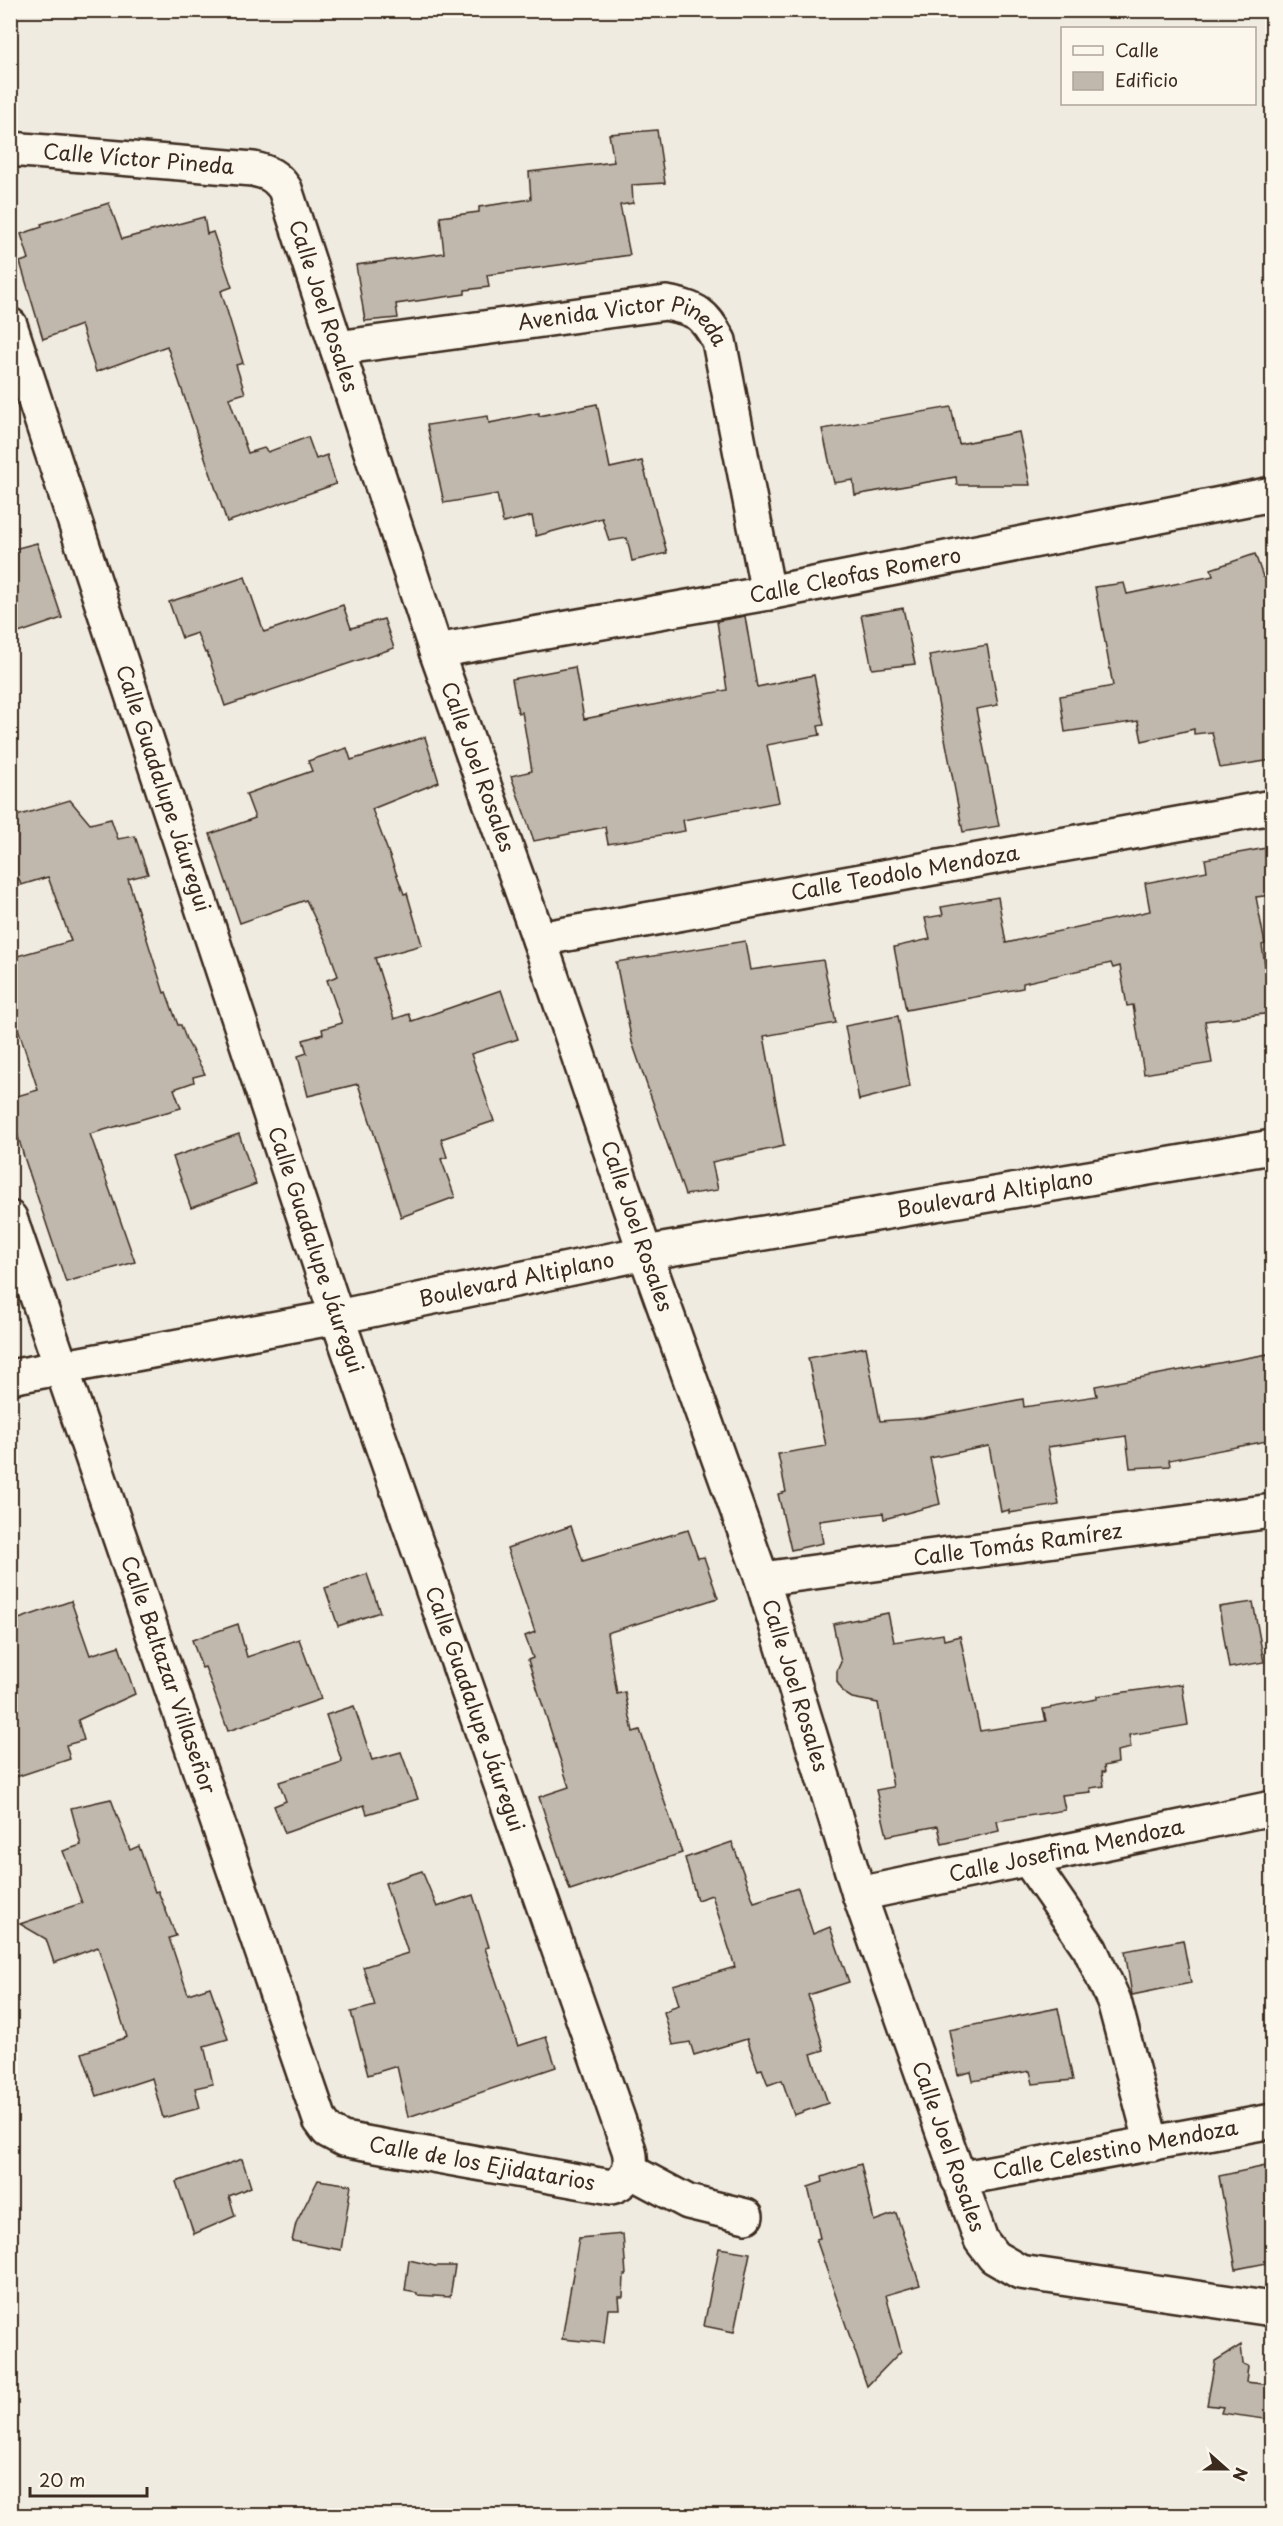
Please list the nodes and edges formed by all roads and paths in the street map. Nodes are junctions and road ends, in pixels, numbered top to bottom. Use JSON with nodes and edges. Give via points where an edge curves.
{"nodes":[{"id":1,"x":10,"y":148,"type":"edge"},
{"id":2,"x":267,"y":172,"type":"joint"},
{"id":3,"x":10,"y":325,"type":"edge"},
{"id":4,"x":337,"y":348,"type":"junction"},
{"id":5,"x":1272,"y":494,"type":"edge"},
{"id":6,"x":768,"y":593,"type":"junction"},
{"id":7,"x":436,"y":651,"type":"junction"},
{"id":8,"x":1272,"y":807,"type":"edge"},
{"id":9,"x":538,"y":939,"type":"junction"},
{"id":10,"x":1272,"y":1147,"type":"edge"},
{"id":11,"x":10,"y":1218,"type":"edge"},
{"id":12,"x":645,"y":1253,"type":"junction"},
{"id":13,"x":337,"y":1317,"type":"junction"},
{"id":14,"x":63,"y":1368,"type":"junction"},
{"id":15,"x":10,"y":1377,"type":"edge"},
{"id":16,"x":1272,"y":1511,"type":"edge"},
{"id":17,"x":762,"y":1579,"type":"junction"},
{"id":18,"x":1272,"y":1808,"type":"edge"},
{"id":19,"x":1028,"y":1859,"type":"junction"},
{"id":20,"x":859,"y":1894,"type":"junction"},
{"id":21,"x":1272,"y":2121,"type":"edge"},
{"id":22,"x":328,"y":2131,"type":"joint"},
{"id":23,"x":1152,"y":2145,"type":"junction"},
{"id":24,"x":630,"y":2171,"type":"junction"},
{"id":25,"x":958,"y":2179,"type":"junction"},
{"id":26,"x":746,"y":2216,"type":"dead end"},
{"id":27,"x":1272,"y":2309,"type":"edge"}],
"edges":[{"from":1,"to":2,"type":"street","name":"Calle Víctor Pineda"},
{"from":2,"to":4,"type":"street","name":"Calle Joel Rosales","via":[[285,189]]},
{"from":3,"to":13,"type":"street","name":"Calle Guadalupe Jáuregui"},
{"from":4,"to":6,"type":"street","name":"Avenida Victor Pineda","via":[[666,303],[690,307],[708,321],[719,341]]},
{"from":4,"to":7,"type":"street","name":"Calle Joel Rosales"},
{"from":5,"to":6,"type":"street","name":"Calle Cleofas Romero"},
{"from":6,"to":7,"type":"street","name":"Calle Cleofas Romero"},
{"from":7,"to":9,"type":"street","name":"Calle Joel Rosales"},
{"from":8,"to":9,"type":"street","name":"Calle Teodolo Mendoza"},
{"from":9,"to":12,"type":"street","name":"Calle Joel Rosales"},
{"from":10,"to":12,"type":"street","name":"Boulevard Altiplano"},
{"from":11,"to":14,"type":"street","name":"Calle Baltazar Villaseñor"},
{"from":12,"to":13,"type":"street","name":"Boulevard Altiplano"},
{"from":12,"to":17,"type":"street","name":"Calle Joel Rosales"},
{"from":13,"to":14,"type":"street","name":"Boulevard Altiplano"},
{"from":13,"to":24,"type":"street","name":"Calle Guadalupe Jáuregui","via":[[629,2150]]},
{"from":14,"to":15,"type":"street","name":"Boulevard Altiplano"},
{"from":14,"to":22,"type":"street","name":"Calle Baltazar Villaseñor","via":[[312,2100]]},
{"from":16,"to":17,"type":"street","name":"Calle Tomás Ramírez"},
{"from":17,"to":20,"type":"street","name":"Calle Joel Rosales"},
{"from":18,"to":19,"type":"street","name":"Calle Josefina Mendoza"},
{"from":19,"to":20,"type":"street","name":"Calle Josefina Mendoza"},
{"from":19,"to":23,"type":"street","via":[[1090,1949],[1114,2001]]},
{"from":20,"to":25,"type":"street","name":"Calle Joel Rosales"},
{"from":21,"to":23,"type":"street","name":"Calle Celestino Mendoza"},
{"from":22,"to":24,"type":"street","name":"Calle de los Ejidatarios","via":[[343,2139],[611,2187],[620,2184]]},
{"from":23,"to":25,"type":"street","name":"Calle Celestino Mendoza"},
{"from":24,"to":26,"type":"street","via":[[688,2202]]},
{"from":25,"to":27,"type":"street","name":"Calle Joel Rosales","via":[[981,2240],[994,2257],[1020,2272]]}]}
